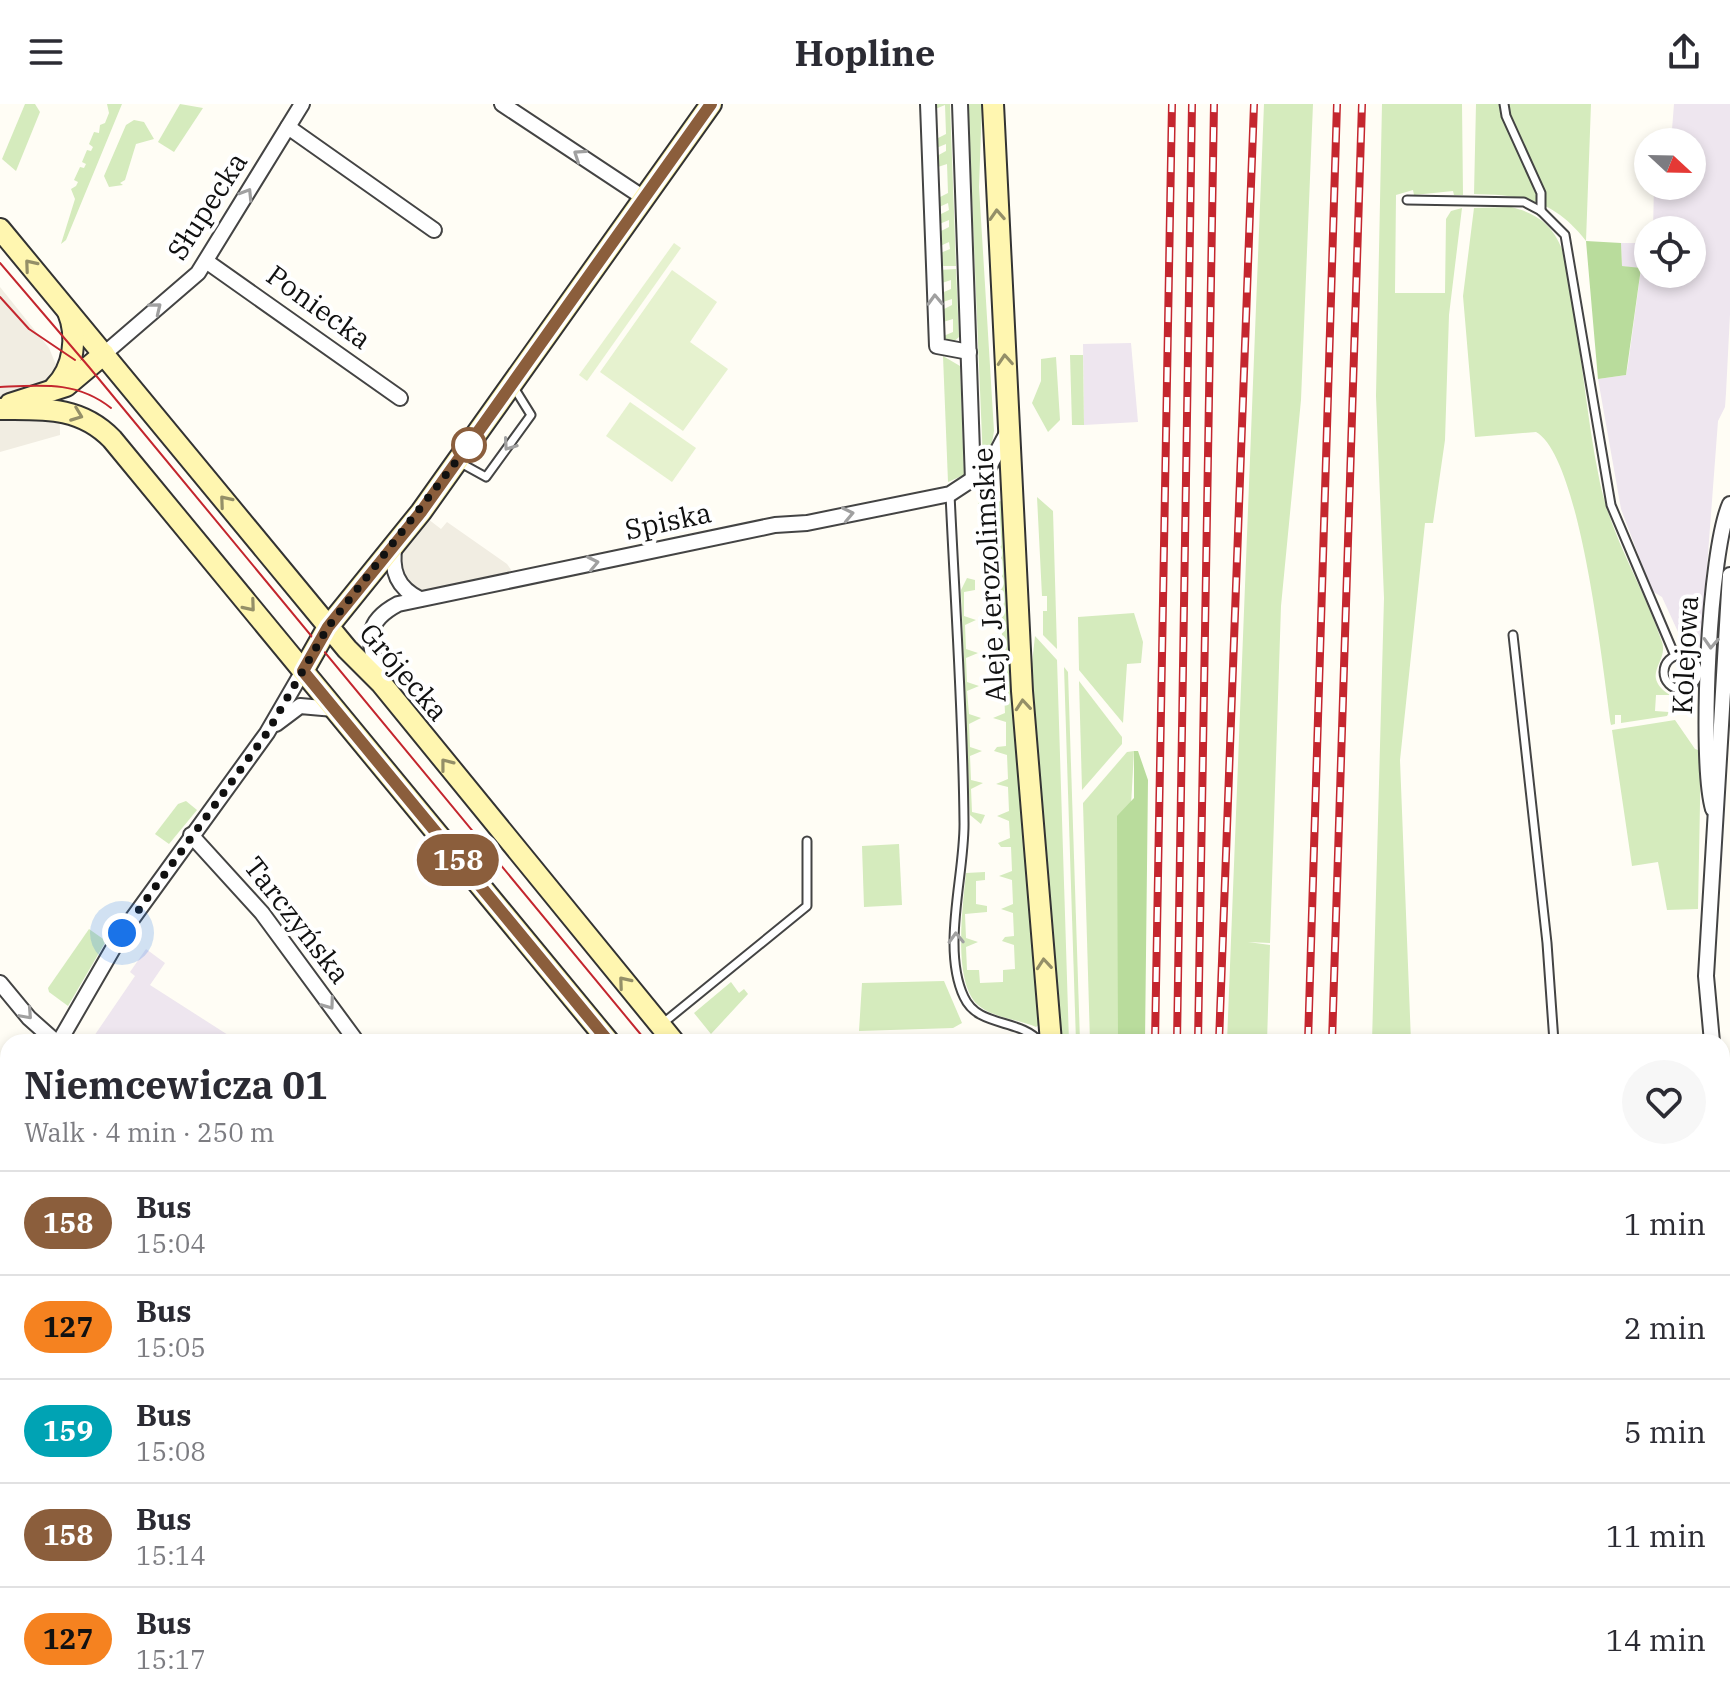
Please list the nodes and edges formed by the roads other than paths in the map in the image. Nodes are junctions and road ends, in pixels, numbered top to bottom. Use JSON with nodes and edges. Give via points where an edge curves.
{"nodes":[{"id":1,"x":302,"y":104,"type":"edge"},
{"id":2,"x":502,"y":104,"type":"edge"},
{"id":3,"x":711,"y":104,"type":"edge"},
{"id":4,"x":928,"y":104,"type":"edge"},
{"id":5,"x":960,"y":104,"type":"edge"},
{"id":6,"x":1504,"y":104,"type":"edge"},
{"id":7,"x":993,"y":105,"type":"edge"},
{"id":8,"x":288,"y":127,"type":"junction"},
{"id":9,"x":644,"y":198,"type":"junction"},
{"id":10,"x":1407,"y":200,"type":"dead end"},
{"id":11,"x":1541,"y":211,"type":"junction"},
{"id":12,"x":0,"y":229,"type":"edge"},
{"id":13,"x":434,"y":230,"type":"dead end"},
{"id":14,"x":206,"y":261,"type":"junction"},
{"id":15,"x":67,"y":309,"type":"junction"},
{"id":16,"x":969,"y":352,"type":"junction"},
{"id":17,"x":104,"y":354,"type":"junction"},
{"id":18,"x":512,"y":384,"type":"junction"},
{"id":19,"x":41,"y":394,"type":"junction"},
{"id":20,"x":400,"y":398,"type":"dead end"},
{"id":21,"x":0,"y":408,"type":"edge"},
{"id":22,"x":1010,"y":428,"type":"junction"},
{"id":23,"x":457,"y":461,"type":"junction"},
{"id":24,"x":973,"y":481,"type":"junction"},
{"id":25,"x":950,"y":494,"type":"junction"},
{"id":26,"x":1730,"y":504,"type":"edge"},
{"id":27,"x":395,"y":544,"type":"junction"},
{"id":28,"x":1730,"y":575,"type":"edge"},
{"id":29,"x":420,"y":599,"type":"junction"},
{"id":30,"x":328,"y":627,"type":"junction"},
{"id":31,"x":1513,"y":635,"type":"dead end"},
{"id":32,"x":1675,"y":656,"type":"junction"},
{"id":33,"x":303,"y":671,"type":"junction"},
{"id":34,"x":1704,"y":676,"type":"junction"},
{"id":35,"x":381,"y":683,"type":"junction"},
{"id":36,"x":1721,"y":704,"type":"edge"},
{"id":37,"x":334,"y":709,"type":"junction"},
{"id":38,"x":267,"y":733,"type":"junction"},
{"id":39,"x":191,"y":835,"type":"junction"},
{"id":40,"x":807,"y":841,"type":"dead end"},
{"id":41,"x":0,"y":983,"type":"edge"},
{"id":42,"x":660,"y":1025,"type":"junction"},
{"id":43,"x":48,"y":1034,"type":"edge"},
{"id":44,"x":63,"y":1034,"type":"edge"},
{"id":45,"x":351,"y":1034,"type":"edge"},
{"id":46,"x":602,"y":1034,"type":"edge"},
{"id":47,"x":667,"y":1034,"type":"edge"},
{"id":48,"x":1031,"y":1034,"type":"edge"},
{"id":49,"x":1050,"y":1034,"type":"edge"},
{"id":50,"x":1553,"y":1034,"type":"edge"},
{"id":51,"x":1711,"y":1034,"type":"edge"}],
"edges":[{"from":1,"to":8,"type":"street","name":"Słupecka"},
{"from":9,"to":2,"type":"street","one_way":true},
{"from":3,"to":9,"type":"main road"},
{"from":16,"to":4,"type":"street","one_way":true,"via":[[937,346]]},
{"from":5,"to":16,"type":"street"},
{"from":6,"to":11,"type":"lane","via":[[1541,193]]},
{"from":22,"to":7,"type":"main road","name":"Aleje Jerozolimskie","one_way":true},
{"from":8,"to":13,"type":"street"},
{"from":14,"to":8,"type":"street","name":"Słupecka","one_way":true},
{"from":9,"to":18,"type":"main road"},
{"from":10,"to":11,"type":"lane","via":[[1524,202]]},
{"from":11,"to":32,"type":"lane","via":[[1565,235],[1611,505]]},
{"from":15,"to":12,"type":"main road","name":"Grójecka","one_way":true},
{"from":17,"to":14,"type":"street","name":"Słupecka","one_way":true,"via":[[194,278]]},
{"from":14,"to":20,"type":"street","name":"Poniecka"},
{"from":15,"to":17,"type":"main road","name":"Grójecka"},
{"from":15,"to":19,"type":"main road","via":[[74,335],[68,367],[57,385]]},
{"from":16,"to":24,"type":"street"},
{"from":17,"to":19,"type":"main road","via":[[66,386]]},
{"from":30,"to":17,"type":"main road","name":"Grójecka","one_way":true},
{"from":18,"to":23,"type":"main road"},
{"from":18,"to":23,"type":"lane","one_way":true,"via":[[531,415],[486,477]]},
{"from":19,"to":21,"type":"main road"},
{"from":21,"to":33,"type":"main road","one_way":true,"via":[[67,411],[104,431]]},
{"from":22,"to":24,"type":"street","name":"Spiska","via":[[994,462]]},
{"from":49,"to":22,"type":"main road","name":"Aleje Jerozolimskie","one_way":true,"via":[[1022,691]]},
{"from":23,"to":27,"type":"main road"},
{"from":24,"to":25,"type":"street","name":"Spiska"},
{"from":29,"to":25,"type":"street","name":"Spiska","one_way":true},
{"from":48,"to":25,"type":"lane","one_way":true,"via":[[980,1015],[962,995],[956,923],[964,829]]},
{"from":26,"to":34,"type":"street","name":"Kolejowa","one_way":true,"via":[[1715,570]]},
{"from":27,"to":29,"type":"street","via":[[399,584]]},
{"from":27,"to":30,"type":"main road"},
{"from":28,"to":36,"type":"street","name":"Kolejowa"},
{"from":29,"to":35,"type":"street","name":"Spiska","via":[[386,610],[372,628]]},
{"from":30,"to":33,"type":"main road"},
{"from":30,"to":35,"type":"main road","name":"Grójecka"},
{"from":31,"to":50,"type":"lane"},
{"from":32,"to":34,"type":"lane","via":[[1690,657]]},
{"from":32,"to":34,"type":"lane","via":[[1664,672],[1672,687],[1691,687]]},
{"from":33,"to":37,"type":"main road"},
{"from":33,"to":38,"type":"street"},
{"from":34,"to":36,"type":"street","name":"Kolejowa"},
{"from":42,"to":35,"type":"main road","name":"Grójecka","one_way":true},
{"from":36,"to":51,"type":"street","name":"Kolejowa","via":[[1706,976]]},
{"from":37,"to":38,"type":"street","via":[[300,706]]},
{"from":37,"to":46,"type":"main road"},
{"from":38,"to":39,"type":"street"},
{"from":39,"to":44,"type":"street","via":[[122,933]]},
{"from":39,"to":45,"type":"street","name":"Tarczyńska","one_way":true,"via":[[270,923]]},
{"from":40,"to":42,"type":"lane","via":[[807,906]]},
{"from":41,"to":43,"type":"street","one_way":true},
{"from":42,"to":47,"type":"main road","name":"Grójecka"}]}
